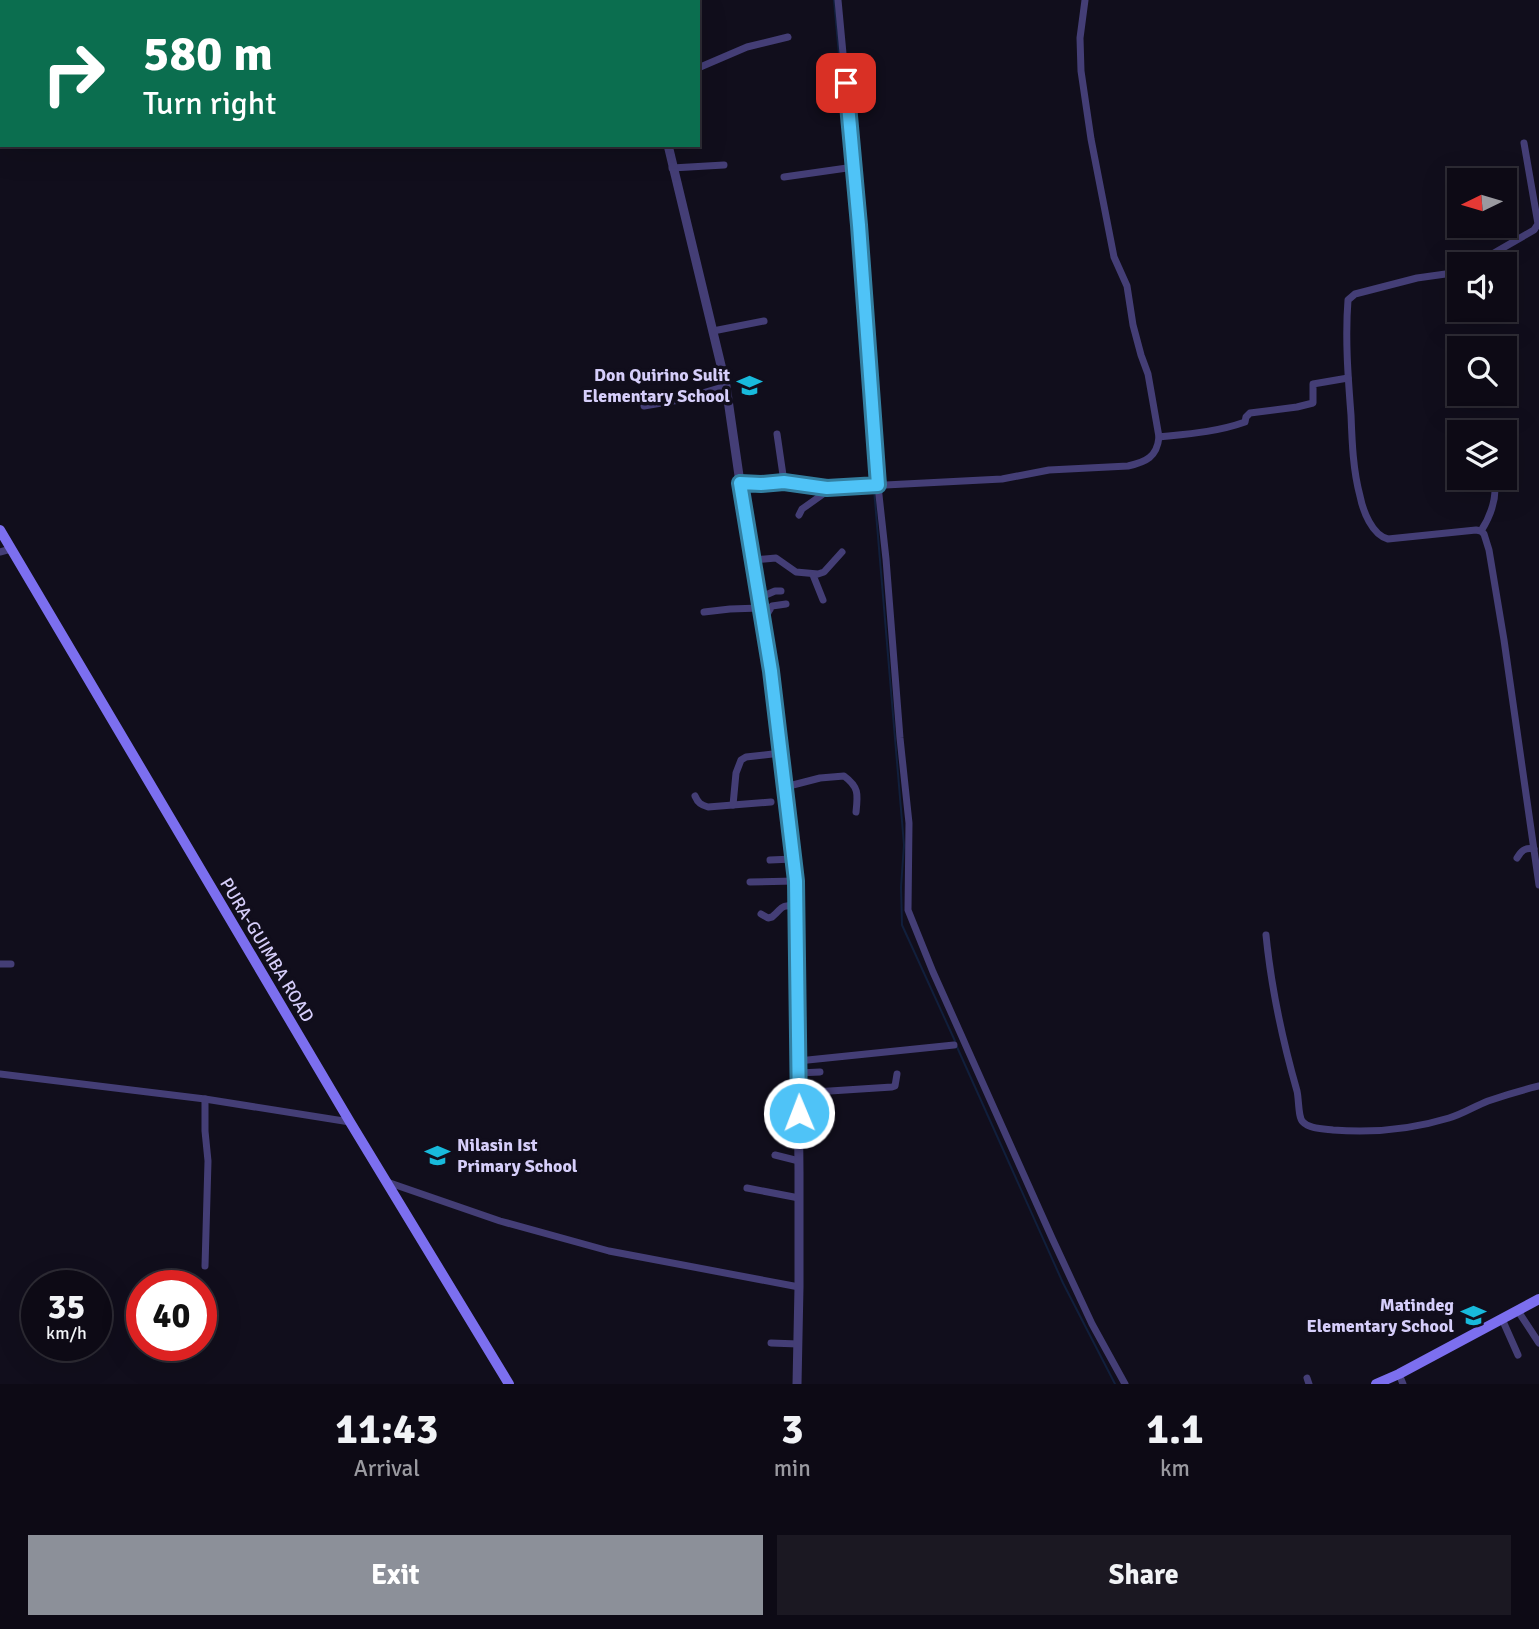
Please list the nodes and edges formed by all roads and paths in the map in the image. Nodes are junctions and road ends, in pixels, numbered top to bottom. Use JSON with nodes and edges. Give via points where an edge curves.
{"nodes":[{"id":1,"x":838,"y":0,"type":"edge"},
{"id":2,"x":1085,"y":0,"type":"edge"},
{"id":3,"x":788,"y":37,"type":"dead end"},
{"id":4,"x":700,"y":67,"type":"edge"},
{"id":5,"x":1524,"y":143,"type":"dead end"},
{"id":6,"x":668,"y":147,"type":"edge"},
{"id":7,"x":724,"y":165,"type":"dead end"},
{"id":8,"x":854,"y":167,"type":"junction"},
{"id":9,"x":673,"y":168,"type":"junction"},
{"id":10,"x":784,"y":177,"type":"dead end"},
{"id":11,"x":1496,"y":252,"type":"edge"},
{"id":12,"x":1447,"y":274,"type":"edge"},
{"id":13,"x":764,"y":321,"type":"dead end"},
{"id":14,"x":713,"y":331,"type":"junction"},
{"id":15,"x":1348,"y":378,"type":"junction"},
{"id":16,"x":726,"y":386,"type":"junction"},
{"id":17,"x":645,"y":406,"type":"dead end"},
{"id":18,"x":777,"y":434,"type":"dead end"},
{"id":19,"x":1159,"y":437,"type":"junction"},
{"id":20,"x":784,"y":482,"type":"junction"},
{"id":21,"x":740,"y":483,"type":"junction"},
{"id":22,"x":878,"y":485,"type":"junction"},
{"id":23,"x":827,"y":488,"type":"junction"},
{"id":24,"x":1495,"y":490,"type":"edge"},
{"id":25,"x":799,"y":515,"type":"dead end"},
{"id":26,"x":0,"y":530,"type":"edge"},
{"id":27,"x":1481,"y":531,"type":"junction"},
{"id":28,"x":5,"y":550,"type":"edge"},
{"id":29,"x":842,"y":552,"type":"dead end"},
{"id":30,"x":752,"y":560,"type":"junction"},
{"id":31,"x":813,"y":575,"type":"junction"},
{"id":32,"x":781,"y":591,"type":"dead end"},
{"id":33,"x":823,"y":600,"type":"dead end"},
{"id":34,"x":760,"y":603,"type":"junction"},
{"id":35,"x":786,"y":604,"type":"dead end"},
{"id":36,"x":705,"y":612,"type":"dead end"},
{"id":37,"x":763,"y":621,"type":"junction"},
{"id":38,"x":781,"y":753,"type":"junction"},
{"id":39,"x":785,"y":787,"type":"junction"},
{"id":40,"x":695,"y":796,"type":"dead end"},
{"id":41,"x":771,"y":802,"type":"dead end"},
{"id":42,"x":733,"y":805,"type":"junction"},
{"id":43,"x":856,"y":812,"type":"dead end"},
{"id":44,"x":1534,"y":849,"type":"junction"},
{"id":45,"x":1517,"y":858,"type":"dead end"},
{"id":46,"x":793,"y":859,"type":"junction"},
{"id":47,"x":770,"y":860,"type":"dead end"},
{"id":48,"x":796,"y":881,"type":"junction"},
{"id":49,"x":750,"y":882,"type":"dead end"},
{"id":50,"x":1539,"y":885,"type":"edge"},
{"id":51,"x":796,"y":905,"type":"junction"},
{"id":52,"x":761,"y":914,"type":"dead end"},
{"id":53,"x":1266,"y":935,"type":"dead end"},
{"id":54,"x":0,"y":964,"type":"edge"},
{"id":55,"x":11,"y":964,"type":"dead end"},
{"id":56,"x":954,"y":1045,"type":"dead end"},
{"id":57,"x":799,"y":1061,"type":"junction"},
{"id":58,"x":820,"y":1072,"type":"dead end"},
{"id":59,"x":799,"y":1073,"type":"junction"},
{"id":60,"x":0,"y":1074,"type":"edge"},
{"id":61,"x":897,"y":1074,"type":"dead end"},
{"id":62,"x":1539,"y":1086,"type":"edge"},
{"id":63,"x":799,"y":1093,"type":"junction"},
{"id":64,"x":205,"y":1099,"type":"junction"},
{"id":65,"x":350,"y":1122,"type":"junction"},
{"id":66,"x":811,"y":1138,"type":"dead end"},
{"id":67,"x":799,"y":1143,"type":"junction"},
{"id":68,"x":775,"y":1154,"type":"dead end"},
{"id":69,"x":799,"y":1161,"type":"junction"},
{"id":70,"x":387,"y":1182,"type":"junction"},
{"id":71,"x":747,"y":1188,"type":"dead end"},
{"id":72,"x":799,"y":1198,"type":"junction"},
{"id":73,"x":205,"y":1266,"type":"dead end"},
{"id":74,"x":799,"y":1287,"type":"junction"},
{"id":75,"x":1539,"y":1299,"type":"edge"},
{"id":76,"x":1518,"y":1311,"type":"junction"},
{"id":77,"x":1502,"y":1319,"type":"junction"},
{"id":78,"x":771,"y":1343,"type":"dead end"},
{"id":79,"x":1539,"y":1343,"type":"edge"},
{"id":80,"x":798,"y":1344,"type":"junction"},
{"id":81,"x":1518,"y":1355,"type":"dead end"},
{"id":82,"x":1401,"y":1379,"type":"edge"},
{"id":83,"x":509,"y":1384,"type":"edge"},
{"id":84,"x":797,"y":1384,"type":"edge"},
{"id":85,"x":1125,"y":1384,"type":"edge"},
{"id":86,"x":1376,"y":1384,"type":"edge"}],
"edges":[{"from":1,"to":8,"type":"street"},
{"from":2,"to":19,"type":"street","via":[[1080,60],[1091,139],[1114,257],[1127,286]]},
{"from":3,"to":4,"type":"street","via":[[747,47]]},
{"from":5,"to":11,"type":"street","via":[[1538,224]]},
{"from":6,"to":9,"type":"street"},
{"from":7,"to":9,"type":"street"},
{"from":8,"to":10,"type":"street"},
{"from":8,"to":22,"type":"street"},
{"from":9,"to":14,"type":"street"},
{"from":12,"to":15,"type":"street","via":[[1355,294],[1348,300]]},
{"from":13,"to":14,"type":"street"},
{"from":14,"to":16,"type":"street"},
{"from":15,"to":19,"type":"street","via":[[1313,384],[1313,403],[1250,413],[1245,422],[1234,426]]},
{"from":15,"to":27,"type":"street","via":[[1354,470],[1360,499],[1376,533],[1388,540]]},
{"from":16,"to":17,"type":"street"},
{"from":16,"to":21,"type":"street"},
{"from":18,"to":20,"type":"street"},
{"from":19,"to":22,"type":"street","via":[[1149,459],[1128,466]]},
{"from":20,"to":21,"type":"street"},
{"from":20,"to":23,"type":"street"},
{"from":21,"to":30,"type":"street"},
{"from":22,"to":23,"type":"street"},
{"from":22,"to":85,"type":"street","via":[[909,823],[908,910],[1052,1238]]},
{"from":23,"to":25,"type":"street"},
{"from":24,"to":27,"type":"street"},
{"from":26,"to":28,"type":"main road","name":"PURA-GUIMBA ROAD"},
{"from":27,"to":44,"type":"street","via":[[1489,550],[1504,640]]},
{"from":28,"to":65,"type":"main road","name":"PURA-GUIMBA ROAD"},
{"from":29,"to":31,"type":"street","via":[[824,572]]},
{"from":30,"to":31,"type":"street","via":[[776,558],[796,572]]},
{"from":30,"to":34,"type":"street"},
{"from":31,"to":33,"type":"street"},
{"from":32,"to":34,"type":"street"},
{"from":34,"to":36,"type":"street"},
{"from":34,"to":37,"type":"street"},
{"from":35,"to":37,"type":"street","via":[[772,606]]},
{"from":37,"to":38,"type":"street"},
{"from":38,"to":39,"type":"street"},
{"from":38,"to":42,"type":"street","via":[[741,760]]},
{"from":39,"to":43,"type":"street","via":[[844,776],[857,792]]},
{"from":39,"to":46,"type":"street"},
{"from":40,"to":42,"type":"street","via":[[708,807]]},
{"from":41,"to":42,"type":"street"},
{"from":44,"to":45,"type":"street","via":[[1526,848]]},
{"from":44,"to":50,"type":"street"},
{"from":46,"to":47,"type":"street"},
{"from":46,"to":48,"type":"street"},
{"from":48,"to":49,"type":"street"},
{"from":48,"to":51,"type":"street"},
{"from":51,"to":52,"type":"street","via":[[785,906],[772,917]]},
{"from":51,"to":57,"type":"street"},
{"from":53,"to":62,"type":"street","via":[[1303,1123],[1348,1131],[1419,1125]]},
{"from":54,"to":55,"type":"street"},
{"from":56,"to":57,"type":"street"},
{"from":57,"to":59,"type":"street"},
{"from":58,"to":59,"type":"street"},
{"from":59,"to":63,"type":"street"},
{"from":60,"to":64,"type":"street"},
{"from":61,"to":63,"type":"street","via":[[892,1087]]},
{"from":63,"to":67,"type":"street"},
{"from":64,"to":65,"type":"street"},
{"from":64,"to":73,"type":"street"},
{"from":65,"to":70,"type":"main road","name":"PURA-GUIMBA ROAD"},
{"from":66,"to":67,"type":"street"},
{"from":67,"to":69,"type":"street"},
{"from":68,"to":69,"type":"street"},
{"from":69,"to":72,"type":"street"},
{"from":70,"to":74,"type":"street","via":[[500,1221],[609,1251]]},
{"from":70,"to":83,"type":"main road","name":"PURA-GUIMBA ROAD"},
{"from":71,"to":72,"type":"street"},
{"from":72,"to":74,"type":"street"},
{"from":74,"to":80,"type":"street"},
{"from":75,"to":76,"type":"main road"},
{"from":76,"to":77,"type":"main road"},
{"from":76,"to":79,"type":"street"},
{"from":77,"to":81,"type":"street"},
{"from":77,"to":82,"type":"main road"},
{"from":78,"to":80,"type":"street"},
{"from":80,"to":84,"type":"street"},
{"from":82,"to":86,"type":"main road"}]}
